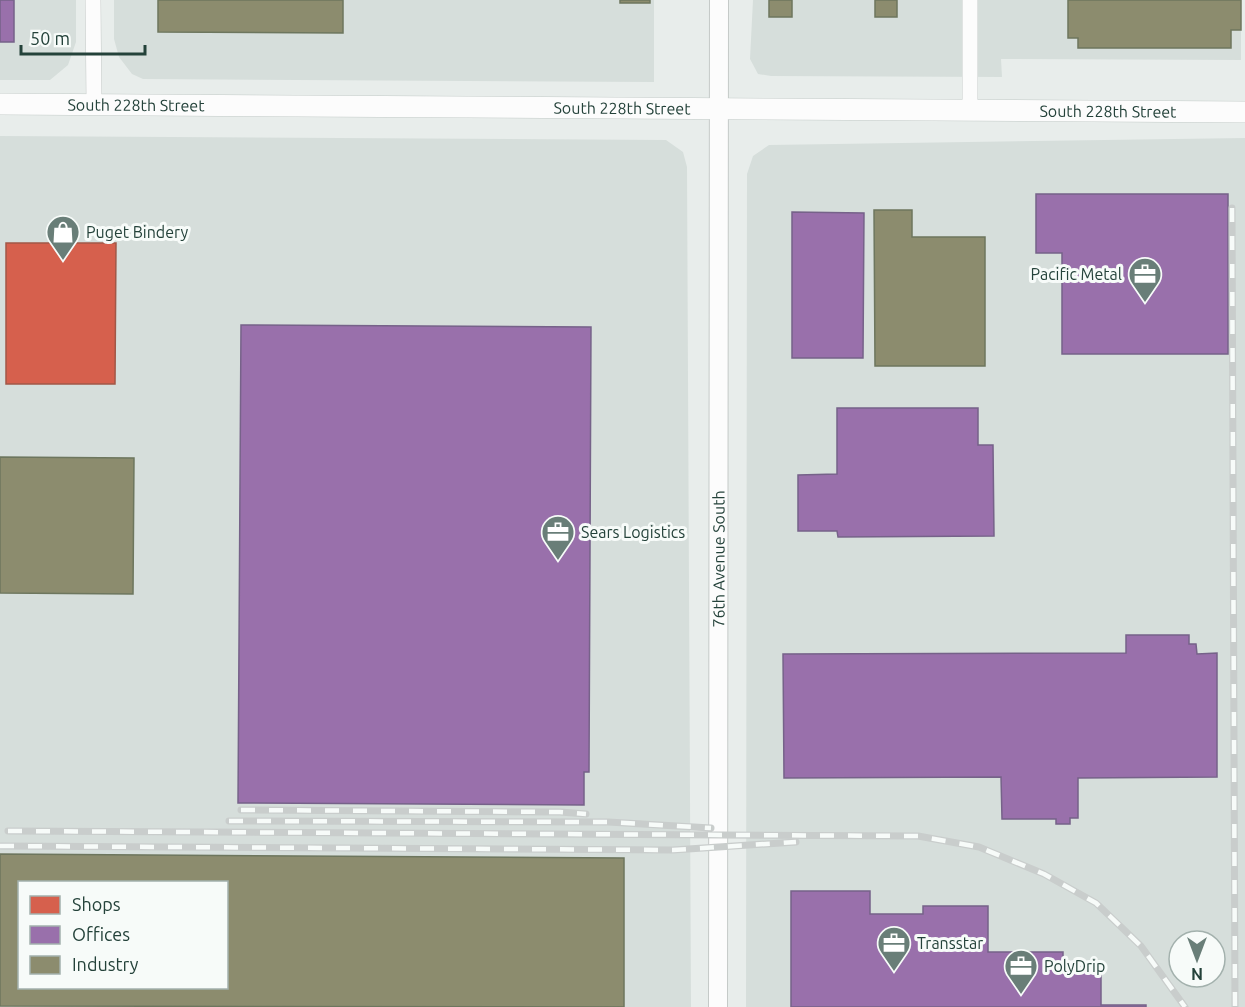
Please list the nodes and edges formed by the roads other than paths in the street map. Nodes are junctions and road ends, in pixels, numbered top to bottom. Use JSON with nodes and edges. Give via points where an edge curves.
{"nodes":[{"id":1,"x":93,"y":0,"type":"edge"},
{"id":2,"x":719,"y":0,"type":"edge"},
{"id":3,"x":970,"y":0,"type":"edge"},
{"id":4,"x":0,"y":104,"type":"edge"},
{"id":5,"x":94,"y":104,"type":"junction"},
{"id":6,"x":717,"y":109,"type":"junction"},
{"id":7,"x":970,"y":110,"type":"junction"},
{"id":8,"x":1236,"y":112,"type":"edge"},
{"id":9,"x":718,"y":1007,"type":"edge"}],
"edges":[{"from":1,"to":5,"type":"street"},
{"from":2,"to":6,"type":"street","name":"76th Avenue South"},
{"from":3,"to":7,"type":"street"},
{"from":4,"to":5,"type":"main road","name":"South 228th Street"},
{"from":5,"to":6,"type":"main road","name":"South 228th Street"},
{"from":6,"to":7,"type":"main road","name":"South 228th Street"},
{"from":6,"to":9,"type":"street","name":"76th Avenue South"},
{"from":7,"to":8,"type":"main road","name":"South 228th Street"}]}
